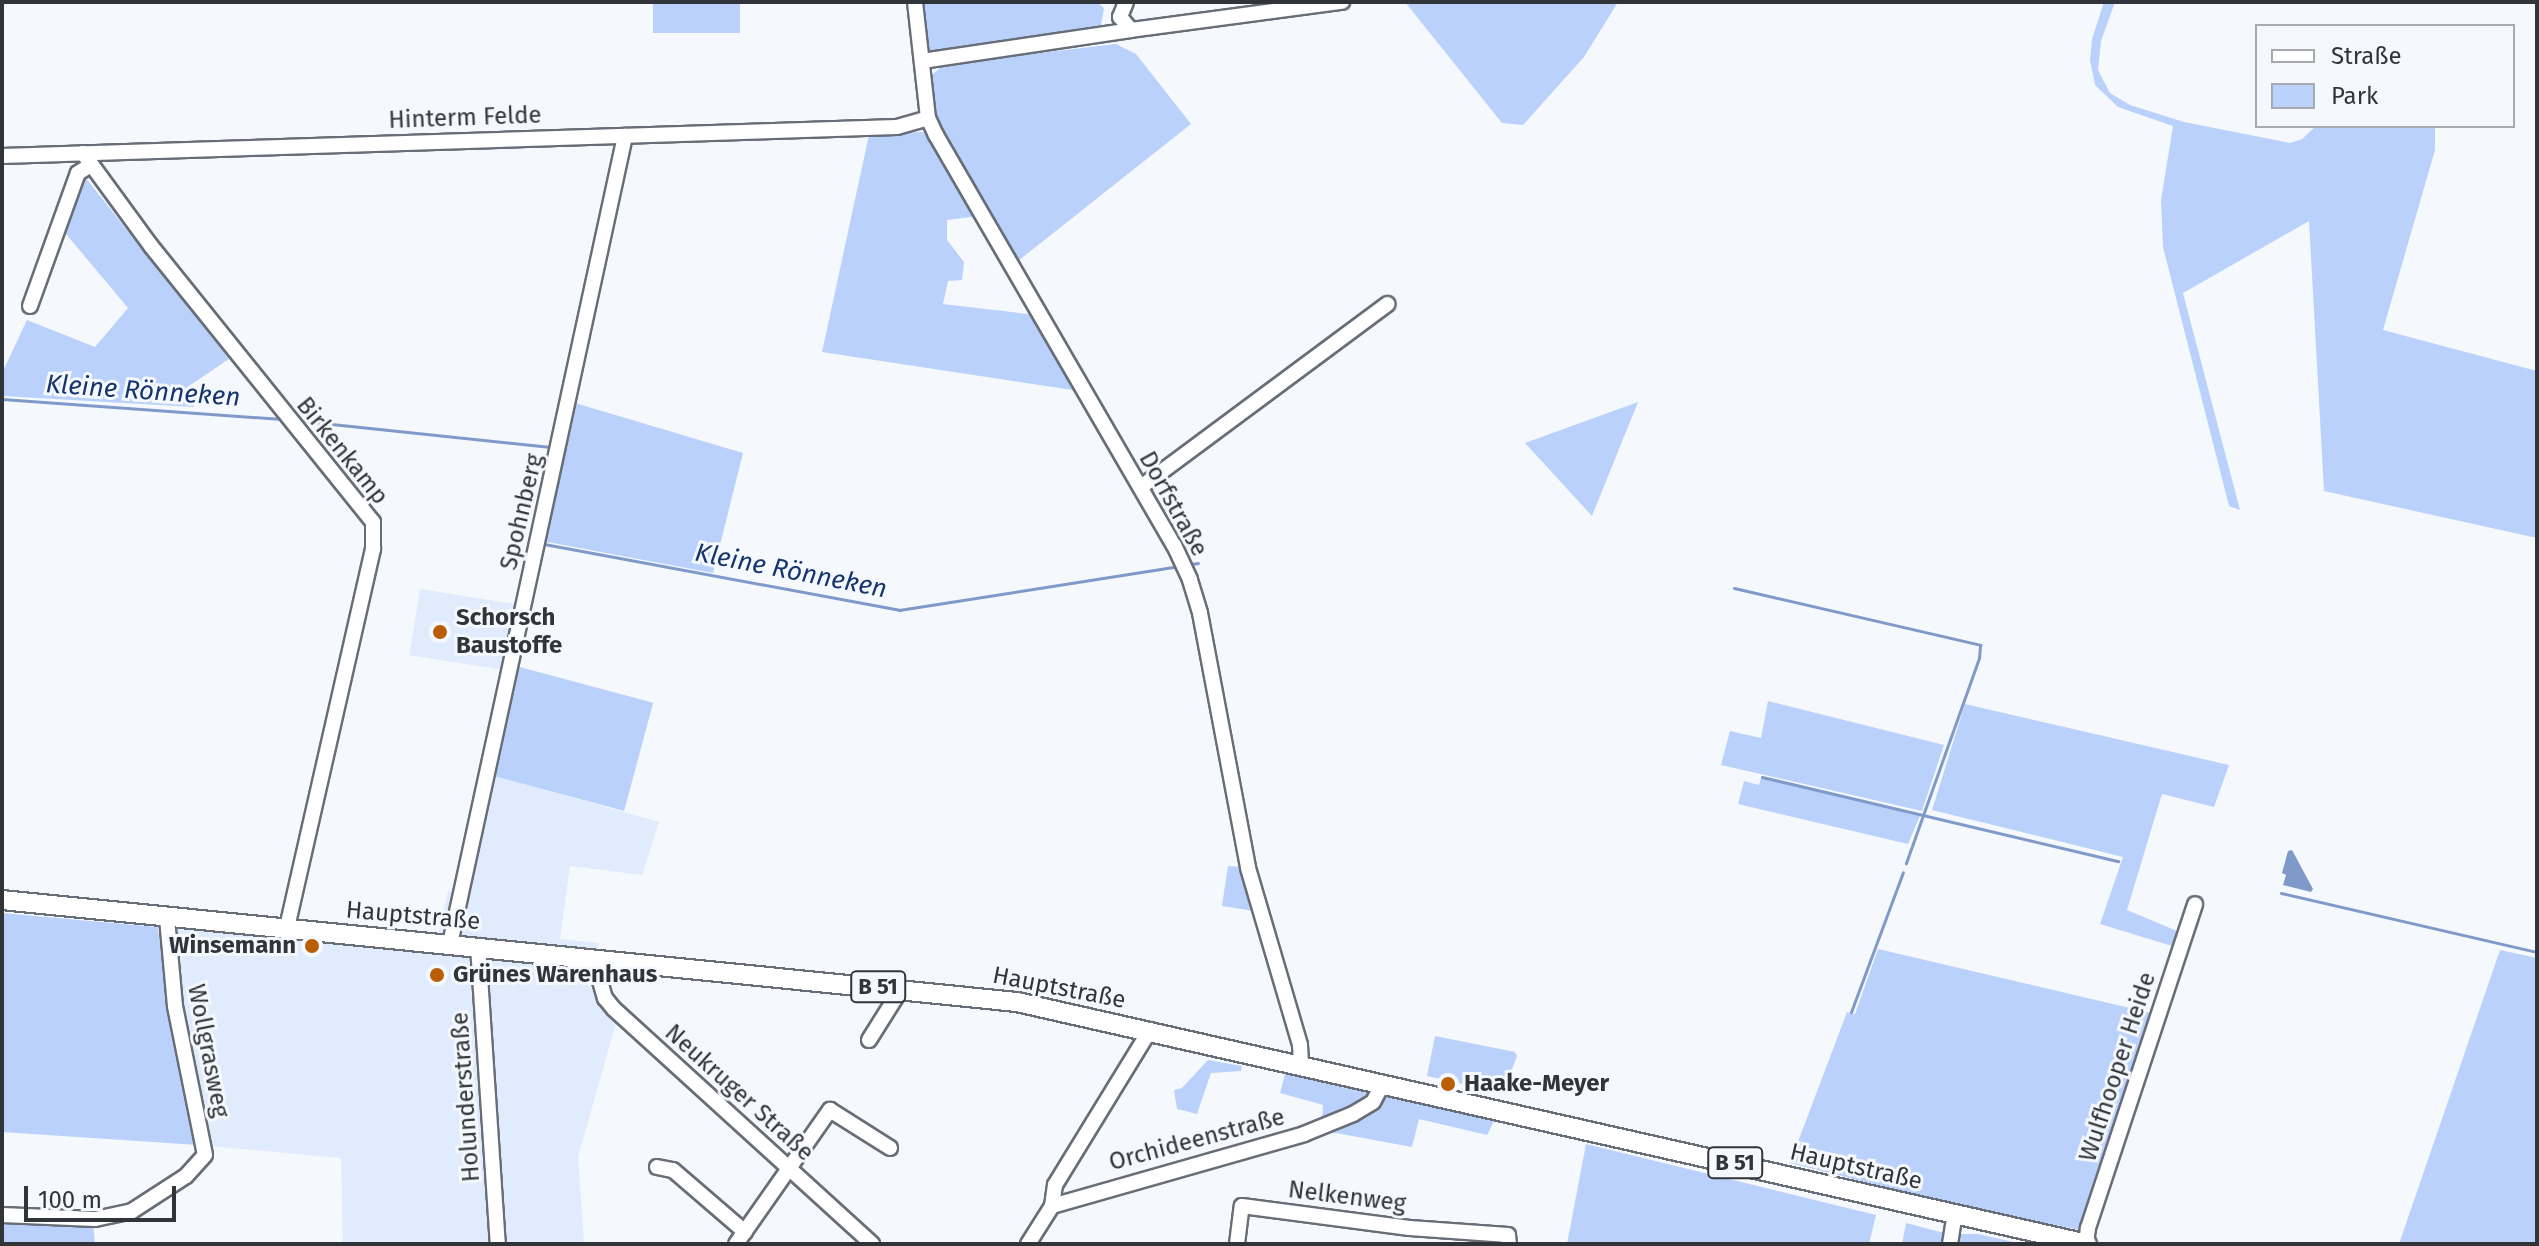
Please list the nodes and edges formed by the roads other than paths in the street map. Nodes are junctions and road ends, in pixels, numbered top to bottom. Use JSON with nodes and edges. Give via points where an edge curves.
{"nodes":[{"id":1,"x":915,"y":2,"type":"edge"},
{"id":2,"x":1126,"y":2,"type":"edge"},
{"id":3,"x":1342,"y":2,"type":"edge"},
{"id":4,"x":1131,"y":30,"type":"junction"},
{"id":5,"x":922,"y":61,"type":"junction"},
{"id":6,"x":928,"y":118,"type":"junction"},
{"id":7,"x":625,"y":136,"type":"junction"},
{"id":8,"x":2,"y":156,"type":"edge"},
{"id":9,"x":86,"y":159,"type":"junction"},
{"id":10,"x":1387,"y":304,"type":"dead end"},
{"id":11,"x":30,"y":306,"type":"dead end"},
{"id":12,"x":1141,"y":487,"type":"junction"},
{"id":13,"x":2,"y":900,"type":"edge"},
{"id":14,"x":2195,"y":904,"type":"dead end"},
{"id":15,"x":167,"y":918,"type":"junction"},
{"id":16,"x":287,"y":929,"type":"junction"},
{"id":17,"x":450,"y":944,"type":"junction"},
{"id":18,"x":478,"y":946,"type":"junction"},
{"id":19,"x":602,"y":962,"type":"junction"},
{"id":20,"x":901,"y":989,"type":"junction"},
{"id":21,"x":1150,"y":1030,"type":"junction"},
{"id":22,"x":869,"y":1040,"type":"dead end"},
{"id":23,"x":1301,"y":1065,"type":"junction"},
{"id":24,"x":1383,"y":1083,"type":"junction"},
{"id":25,"x":890,"y":1148,"type":"dead end"},
{"id":26,"x":657,"y":1167,"type":"dead end"},
{"id":27,"x":791,"y":1168,"type":"junction"},
{"id":28,"x":1052,"y":1206,"type":"junction"},
{"id":29,"x":1955,"y":1214,"type":"junction"},
{"id":30,"x":2,"y":1215,"type":"edge"},
{"id":31,"x":740,"y":1238,"type":"edge"},
{"id":32,"x":1488,"y":1239,"type":"edge"},
{"id":33,"x":498,"y":1244,"type":"edge"},
{"id":34,"x":872,"y":1244,"type":"edge"},
{"id":35,"x":1028,"y":1244,"type":"edge"},
{"id":36,"x":1237,"y":1244,"type":"edge"},
{"id":37,"x":1509,"y":1244,"type":"edge"},
{"id":38,"x":1950,"y":1244,"type":"edge"},
{"id":39,"x":2086,"y":1244,"type":"edge"}],
"edges":[{"from":1,"to":5,"type":"street","name":"Dorfstraße"},
{"from":2,"to":4,"type":"street","via":[[1120,17]]},
{"from":3,"to":4,"type":"street"},
{"from":4,"to":5,"type":"street"},
{"from":5,"to":6,"type":"street","name":"Dorfstraße"},
{"from":6,"to":7,"type":"street","name":"Hinterm Felde","via":[[897,127]]},
{"from":6,"to":12,"type":"street","name":"Dorfstraße"},
{"from":7,"to":9,"type":"street","name":"Hinterm Felde"},
{"from":7,"to":17,"type":"street","name":"Spohnberg"},
{"from":8,"to":9,"type":"street","name":"Hinterm Felde"},
{"from":9,"to":11,"type":"street"},
{"from":9,"to":16,"type":"street","name":"Birkenkamp","via":[[373,522],[373,549]]},
{"from":10,"to":12,"type":"street"},
{"from":12,"to":23,"type":"street","name":"Dorfstraße","via":[[1174,545],[1200,613],[1248,868],[1300,1045]]},
{"from":13,"to":15,"type":"main road","name":"Hauptstraße","number":"B 51"},
{"from":14,"to":39,"type":"street","name":"Wulfhooper Heide"},
{"from":15,"to":16,"type":"main road","name":"Hauptstraße","number":"B 51"},
{"from":15,"to":30,"type":"street","name":"Wollgrasweg","via":[[175,1006],[205,1144],[199,1167],[132,1211],[95,1219]]},
{"from":16,"to":17,"type":"main road","name":"Hauptstraße","number":"B 51"},
{"from":17,"to":18,"type":"main road","name":"Hauptstraße","number":"B 51"},
{"from":18,"to":19,"type":"main road","name":"Hauptstraße","number":"B 51"},
{"from":18,"to":33,"type":"street","name":"Holunderstraße"},
{"from":19,"to":20,"type":"main road","name":"Hauptstraße","number":"B 51"},
{"from":19,"to":27,"type":"street","name":"Neukruger Straße","via":[[600,981],[614,1009]]},
{"from":20,"to":21,"type":"main road","name":"Hauptstraße","number":"B 51","via":[[1017,1002]]},
{"from":20,"to":22,"type":"street"},
{"from":21,"to":23,"type":"main road","name":"Hauptstraße","number":"B 51"},
{"from":21,"to":28,"type":"street","via":[[1055,1185]]},
{"from":23,"to":24,"type":"main road","name":"Hauptstraße","number":"B 51"},
{"from":24,"to":28,"type":"street","name":"Orchideenstraße","via":[[1373,1102],[1304,1134]]},
{"from":24,"to":29,"type":"main road","name":"Hauptstraße","number":"B 51"},
{"from":25,"to":27,"type":"street","via":[[830,1110]]},
{"from":26,"to":31,"type":"street","via":[[673,1170]]},
{"from":27,"to":31,"type":"street"},
{"from":27,"to":34,"type":"street","name":"Neukruger Straße"},
{"from":28,"to":35,"type":"street"},
{"from":29,"to":38,"type":"street"},
{"from":29,"to":39,"type":"main road","name":"Hauptstraße","number":"B 51"},
{"from":32,"to":36,"type":"street","name":"Nelkenweg","via":[[1242,1206]]},
{"from":32,"to":37,"type":"street","name":"Nelkenweg","via":[[1508,1235]]}]}
